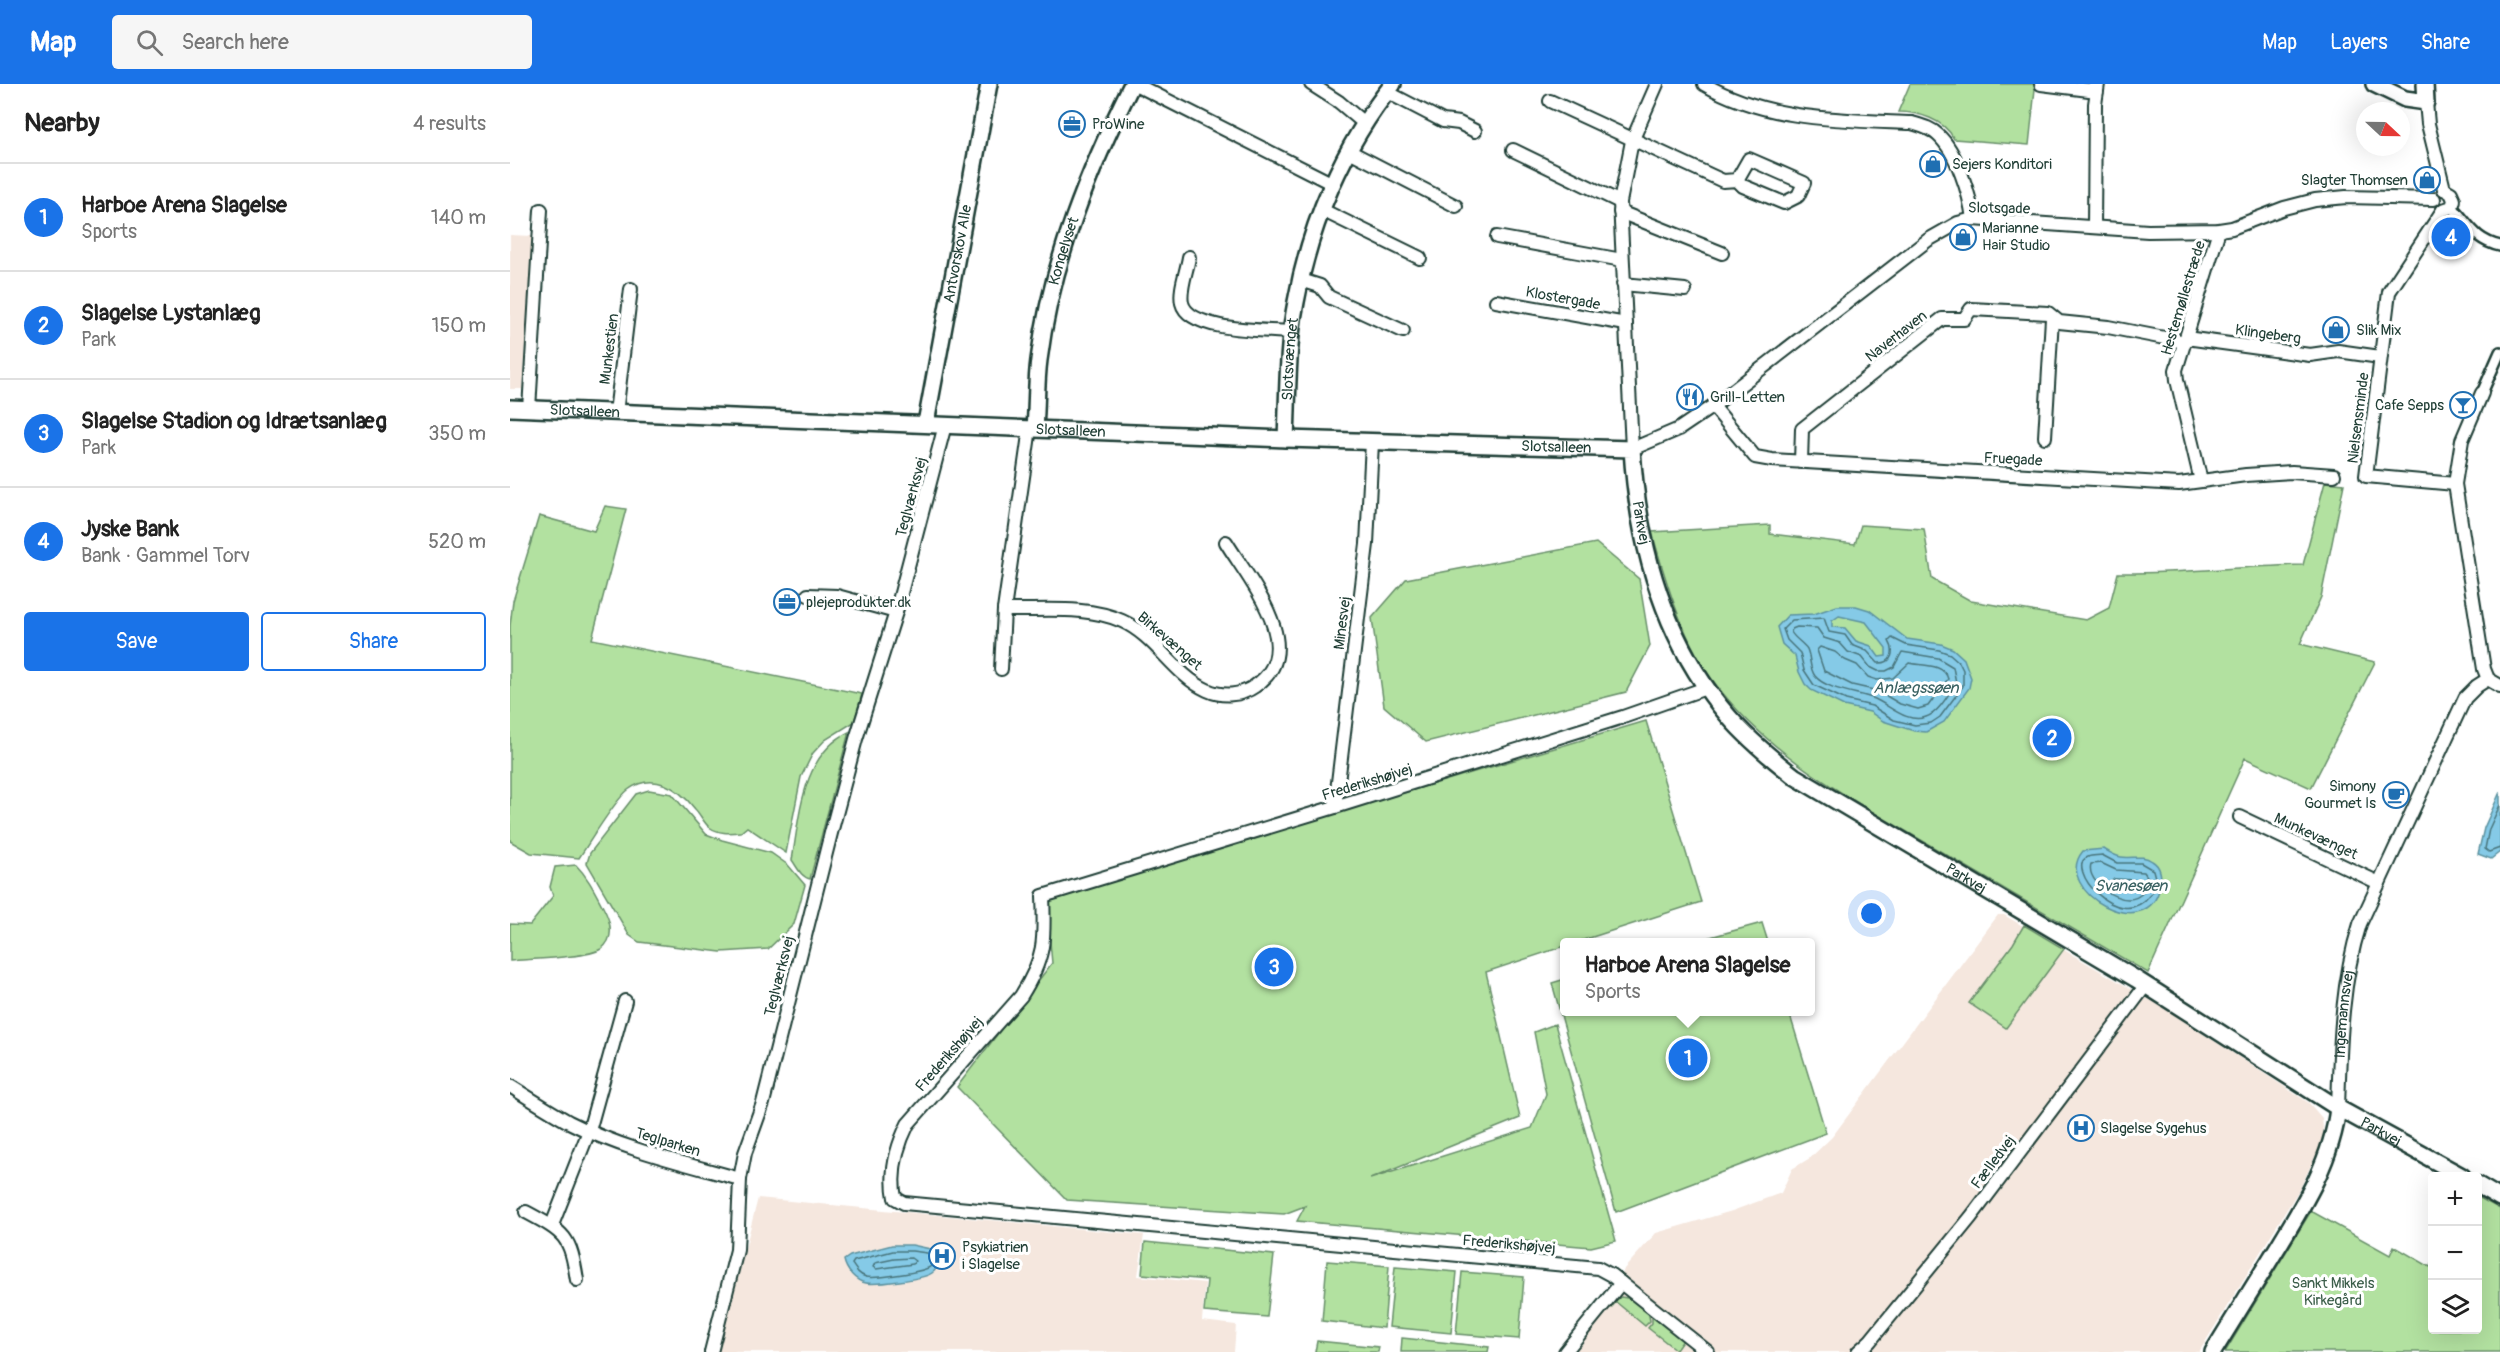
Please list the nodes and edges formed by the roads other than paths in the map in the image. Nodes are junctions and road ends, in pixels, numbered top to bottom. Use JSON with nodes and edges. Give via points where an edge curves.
{"nodes":[{"id":1,"x":989,"y":84,"type":"edge"},
{"id":2,"x":1134,"y":84,"type":"edge"},
{"id":3,"x":1311,"y":84,"type":"edge"},
{"id":4,"x":1657,"y":84,"type":"edge"},
{"id":5,"x":1704,"y":84,"type":"edge"},
{"id":6,"x":2042,"y":84,"type":"edge"},
{"id":7,"x":2374,"y":84,"type":"edge"},
{"id":8,"x":2425,"y":84,"type":"edge"},
{"id":9,"x":2097,"y":87,"type":"edge"},
{"id":10,"x":1390,"y":88,"type":"edge"},
{"id":11,"x":1550,"y":102,"type":"dead end"},
{"id":12,"x":2426,"y":102,"type":"junction"},
{"id":13,"x":1365,"y":124,"type":"junction"},
{"id":14,"x":1475,"y":131,"type":"dead end"},
{"id":15,"x":1632,"y":141,"type":"junction"},
{"id":16,"x":1513,"y":150,"type":"dead end"},
{"id":17,"x":1349,"y":151,"type":"junction"},
{"id":18,"x":1737,"y":180,"type":"junction"},
{"id":19,"x":1334,"y":184,"type":"junction"},
{"id":20,"x":2444,"y":189,"type":"junction"},
{"id":21,"x":2434,"y":199,"type":"junction"},
{"id":22,"x":1456,"y":206,"type":"dead end"},
{"id":23,"x":1620,"y":207,"type":"junction"},
{"id":24,"x":2447,"y":208,"type":"junction"},
{"id":25,"x":541,"y":210,"type":"dead end"},
{"id":26,"x":1322,"y":210,"type":"junction"},
{"id":27,"x":1973,"y":219,"type":"junction"},
{"id":28,"x":2094,"y":227,"type":"junction"},
{"id":29,"x":2219,"y":230,"type":"junction"},
{"id":30,"x":1497,"y":237,"type":"dead end"},
{"id":31,"x":2500,"y":246,"type":"edge"},
{"id":32,"x":1722,"y":253,"type":"dead end"},
{"id":33,"x":1190,"y":256,"type":"dead end"},
{"id":34,"x":1420,"y":258,"type":"dead end"},
{"id":35,"x":1622,"y":260,"type":"junction"},
{"id":36,"x":1301,"y":280,"type":"junction"},
{"id":37,"x":1623,"y":284,"type":"junction"},
{"id":38,"x":632,"y":289,"type":"dead end"},
{"id":39,"x":1685,"y":290,"type":"dead end"},
{"id":40,"x":1496,"y":301,"type":"dead end"},
{"id":41,"x":2052,"y":318,"type":"junction"},
{"id":42,"x":1626,"y":324,"type":"junction"},
{"id":43,"x":1403,"y":331,"type":"dead end"},
{"id":44,"x":1292,"y":332,"type":"junction"},
{"id":45,"x":2186,"y":340,"type":"junction"},
{"id":46,"x":2498,"y":355,"type":"edge"},
{"id":47,"x":2380,"y":360,"type":"junction"},
{"id":48,"x":2482,"y":393,"type":"joint"},
{"id":49,"x":1713,"y":406,"type":"junction"},
{"id":50,"x":510,"y":408,"type":"edge"},
{"id":51,"x":529,"y":409,"type":"junction"},
{"id":52,"x":616,"y":413,"type":"junction"},
{"id":53,"x":927,"y":423,"type":"junction"},
{"id":54,"x":945,"y":424,"type":"junction"},
{"id":55,"x":1033,"y":428,"type":"junction"},
{"id":56,"x":2045,"y":437,"type":"dead end"},
{"id":57,"x":1286,"y":439,"type":"junction"},
{"id":58,"x":1372,"y":441,"type":"junction"},
{"id":59,"x":1632,"y":449,"type":"junction"},
{"id":60,"x":1801,"y":462,"type":"junction"},
{"id":61,"x":2334,"y":475,"type":"dead end"},
{"id":62,"x":2201,"y":481,"type":"junction"},
{"id":63,"x":2455,"y":484,"type":"junction"},
{"id":64,"x":1226,"y":542,"type":"dead end"},
{"id":65,"x":808,"y":595,"type":"dead end"},
{"id":66,"x":1004,"y":610,"type":"junction"},
{"id":67,"x":896,"y":612,"type":"junction"},
{"id":68,"x":1001,"y":669,"type":"dead end"},
{"id":69,"x":2488,"y":679,"type":"junction"},
{"id":70,"x":2500,"y":687,"type":"edge"},
{"id":71,"x":1706,"y":688,"type":"junction"},
{"id":72,"x":1335,"y":807,"type":"junction"},
{"id":73,"x":2240,"y":817,"type":"dead end"},
{"id":74,"x":2379,"y":883,"type":"junction"},
{"id":75,"x":2146,"y":985,"type":"junction"},
{"id":76,"x":625,"y":1001,"type":"dead end"},
{"id":77,"x":510,"y":1086,"type":"edge"},
{"id":78,"x":2338,"y":1108,"type":"junction"},
{"id":79,"x":589,"y":1131,"type":"junction"},
{"id":80,"x":2455,"y":1172,"type":"edge"},
{"id":81,"x":740,"y":1179,"type":"junction"},
{"id":82,"x":2482,"y":1187,"type":"edge"},
{"id":83,"x":2500,"y":1198,"type":"edge"},
{"id":84,"x":526,"y":1212,"type":"dead end"},
{"id":85,"x":552,"y":1225,"type":"junction"},
{"id":86,"x":576,"y":1280,"type":"dead end"},
{"id":87,"x":1621,"y":1283,"type":"junction"},
{"id":88,"x":711,"y":1352,"type":"edge"},
{"id":89,"x":1565,"y":1352,"type":"edge"},
{"id":90,"x":1708,"y":1352,"type":"edge"},
{"id":91,"x":1858,"y":1352,"type":"edge"},
{"id":92,"x":2213,"y":1352,"type":"edge"}],
"edges":[{"from":1,"to":53,"type":"street","name":"Antvorskov Alle"},
{"from":2,"to":19,"type":"street","name":"Kongelyset"},
{"from":2,"to":55,"type":"street","name":"Kongelyset","via":[[1084,188],[1064,249],[1039,359]]},
{"from":3,"to":13,"type":"street"},
{"from":4,"to":15,"type":"street","name":"Klostergade"},
{"from":5,"to":27,"type":"street","via":[[1766,110],[1927,127],[1948,145]]},
{"from":6,"to":9,"type":"street"},
{"from":7,"to":12,"type":"street","via":[[2405,99]]},
{"from":8,"to":12,"type":"street"},
{"from":9,"to":28,"type":"street"},
{"from":10,"to":13,"type":"street","name":"Slotsvænget"},
{"from":10,"to":14,"type":"street","name":"Slotsvænget","via":[[1443,121]]},
{"from":11,"to":15,"type":"street"},
{"from":12,"to":20,"type":"street"},
{"from":13,"to":17,"type":"street","name":"Slotsvænget"},
{"from":15,"to":18,"type":"street","via":[[1723,180]]},
{"from":15,"to":23,"type":"street","name":"Klostergade"},
{"from":16,"to":23,"type":"street"},
{"from":17,"to":19,"type":"street","name":"Slotsvænget"},
{"from":17,"to":22,"type":"street"},
{"from":18,"to":18,"type":"street","via":[[1784,203],[1798,196],[1804,183],[1749,159]]},
{"from":19,"to":26,"type":"street","name":"Slotsvænget"},
{"from":20,"to":21,"type":"street"},
{"from":20,"to":24,"type":"street","via":[[2453,196]]},
{"from":21,"to":24,"type":"street","via":[[2434,204]]},
{"from":21,"to":29,"type":"street","name":"Slotsgade","via":[[2315,200]]},
{"from":23,"to":32,"type":"street"},
{"from":23,"to":35,"type":"street","name":"Klostergade"},
{"from":24,"to":31,"type":"street","via":[[2473,234]]},
{"from":24,"to":47,"type":"street","via":[[2389,291]]},
{"from":25,"to":51,"type":"street"},
{"from":26,"to":34,"type":"street"},
{"from":26,"to":36,"type":"street","name":"Slotsvænget"},
{"from":27,"to":28,"type":"street","name":"Slotsgade"},
{"from":27,"to":49,"type":"street","name":"Slotsgade","via":[[1928,240]]},
{"from":28,"to":29,"type":"street","name":"Slotsgade"},
{"from":29,"to":45,"type":"street","name":"Hestemøllestræde"},
{"from":30,"to":35,"type":"street"},
{"from":33,"to":44,"type":"street","via":[[1181,296],[1183,306],[1198,320]]},
{"from":35,"to":37,"type":"street","name":"Klostergade"},
{"from":36,"to":43,"type":"street","via":[[1320,286],[1329,297]]},
{"from":36,"to":44,"type":"street","name":"Slotsvænget"},
{"from":37,"to":39,"type":"street"},
{"from":37,"to":42,"type":"street","name":"Klostergade"},
{"from":38,"to":52,"type":"street","name":"Munkestien"},
{"from":40,"to":42,"type":"street","name":"Klostergade"},
{"from":41,"to":45,"type":"street","name":"Naverhaven"},
{"from":41,"to":56,"type":"street"},
{"from":41,"to":60,"type":"street","name":"Naverhaven","via":[[2048,313],[1971,309],[1964,320],[1942,319],[1802,429]]},
{"from":42,"to":59,"type":"street","name":"Klostergade"},
{"from":44,"to":57,"type":"street","name":"Slotsvænget"},
{"from":45,"to":47,"type":"street","name":"Klingeberg","via":[[2310,355],[2338,351]]},
{"from":45,"to":62,"type":"street","name":"Hestemøllestræde","via":[[2176,370],[2177,380]]},
{"from":46,"to":48,"type":"street"},
{"from":47,"to":63,"type":"street","name":"Nielsensminde","via":[[2366,477]]},
{"from":48,"to":63,"type":"street","via":[[2462,440]]},
{"from":49,"to":59,"type":"street","name":"Slotsgade","via":[[1679,429]]},
{"from":49,"to":60,"type":"street","name":"Fruegade","via":[[1755,457]]},
{"from":50,"to":51,"type":"street","name":"Slotsalleen"},
{"from":51,"to":52,"type":"street","name":"Slotsalleen"},
{"from":52,"to":53,"type":"street","name":"Slotsalleen"},
{"from":53,"to":54,"type":"street","name":"Slotsalleen"},
{"from":54,"to":55,"type":"street","name":"Slotsalleen"},
{"from":54,"to":67,"type":"street","name":"Teglværksvej"},
{"from":55,"to":57,"type":"street","name":"Slotsalleen"},
{"from":55,"to":66,"type":"street"},
{"from":57,"to":58,"type":"street","name":"Slotsalleen"},
{"from":58,"to":59,"type":"street","name":"Slotsalleen"},
{"from":58,"to":72,"type":"street","name":"Minesvej","via":[[1367,544]]},
{"from":59,"to":71,"type":"street","name":"Parkvej","via":[[1640,517],[1655,584],[1678,641]]},
{"from":60,"to":62,"type":"street","name":"Fruegade","via":[[2179,484]]},
{"from":61,"to":62,"type":"street","name":"Fruegade","via":[[2292,472]]},
{"from":63,"to":69,"type":"street"},
{"from":64,"to":66,"type":"street","name":"Birkevænget","via":[[1274,622],[1278,643],[1266,677],[1240,693],[1226,695],[1197,685],[1140,632],[1106,615]]},
{"from":65,"to":67,"type":"street","via":[[837,596]]},
{"from":66,"to":68,"type":"street"},
{"from":67,"to":81,"type":"street","name":"Teglværksvej","via":[[856,739]]},
{"from":69,"to":70,"type":"street"},
{"from":69,"to":74,"type":"street","name":"Ingemannsvej","via":[[2465,699]]},
{"from":71,"to":72,"type":"street","name":"Frederikshøjvej"},
{"from":71,"to":75,"type":"street","name":"Parkvej","via":[[1730,719],[1794,776]]},
{"from":72,"to":87,"type":"street","name":"Frederikshøjvej","via":[[1043,896],[1045,937],[1033,977],[1021,996],[908,1124],[894,1163],[895,1198],[904,1203],[1582,1266],[1598,1268]]},
{"from":73,"to":74,"type":"street","name":"Munkevænget"},
{"from":74,"to":78,"type":"street","name":"Ingemannsvej","via":[[2350,958],[2342,1017]]},
{"from":75,"to":78,"type":"street","name":"Parkvej"},
{"from":75,"to":91,"type":"street","name":"Fælledvej","via":[[1971,1217]]},
{"from":76,"to":79,"type":"street"},
{"from":77,"to":79,"type":"street","name":"Teglparken"},
{"from":78,"to":80,"type":"street","name":"Parkvej"},
{"from":78,"to":92,"type":"street","name":"Ingemannsvej","via":[[2335,1132],[2325,1159],[2297,1215]]},
{"from":79,"to":81,"type":"street","name":"Teglparken"},
{"from":79,"to":85,"type":"street"},
{"from":81,"to":88,"type":"street","name":"Teglværksvej","via":[[737,1250]]},
{"from":82,"to":83,"type":"street"},
{"from":84,"to":85,"type":"street"},
{"from":85,"to":86,"type":"street","via":[[566,1237],[572,1249]]},
{"from":87,"to":89,"type":"street"},
{"from":87,"to":90,"type":"street"}]}
